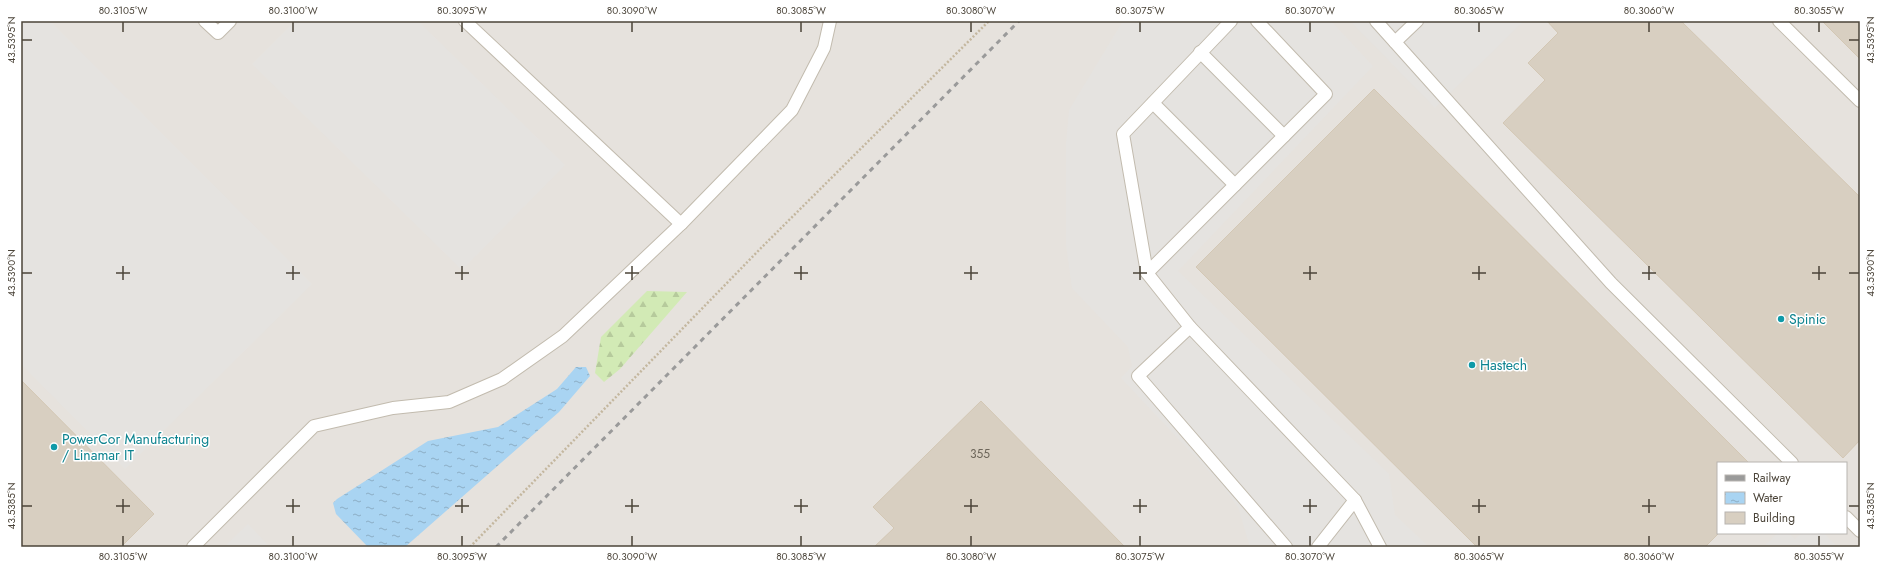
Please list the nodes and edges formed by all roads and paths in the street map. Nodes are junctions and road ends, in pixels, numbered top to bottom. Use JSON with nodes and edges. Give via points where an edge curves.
{"nodes":[{"id":1,"x":205,"y":21,"type":"edge"},
{"id":2,"x":230,"y":21,"type":"edge"},
{"id":3,"x":465,"y":21,"type":"edge"},
{"id":4,"x":830,"y":21,"type":"edge"},
{"id":5,"x":989,"y":21,"type":"edge"},
{"id":6,"x":1231,"y":21,"type":"edge"},
{"id":7,"x":1257,"y":21,"type":"edge"},
{"id":8,"x":1376,"y":21,"type":"edge"},
{"id":9,"x":1417,"y":21,"type":"edge"},
{"id":10,"x":1779,"y":21,"type":"edge"},
{"id":11,"x":1395,"y":42,"type":"junction"},
{"id":12,"x":1200,"y":52,"type":"junction"},
{"id":13,"x":1860,"y":101,"type":"edge"},
{"id":14,"x":1153,"y":103,"type":"junction"},
{"id":15,"x":1284,"y":136,"type":"junction"},
{"id":16,"x":1235,"y":185,"type":"junction"},
{"id":17,"x":681,"y":224,"type":"junction"},
{"id":18,"x":1146,"y":273,"type":"junction"},
{"id":19,"x":1190,"y":327,"type":"junction"},
{"id":20,"x":1791,"y":462,"type":"edge"},
{"id":21,"x":1355,"y":500,"type":"junction"},
{"id":22,"x":193,"y":547,"type":"edge"},
{"id":23,"x":470,"y":547,"type":"edge"},
{"id":24,"x":1286,"y":547,"type":"edge"},
{"id":25,"x":1318,"y":547,"type":"edge"},
{"id":26,"x":1380,"y":547,"type":"edge"}],
"edges":[{"from":1,"to":2,"type":"lane","via":[[218,34]]},
{"from":3,"to":17,"type":"lane"},
{"from":4,"to":17,"type":"lane","via":[[824,48],[792,110]]},
{"from":5,"to":23,"type":"path","via":[[761,248]]},
{"from":6,"to":12,"type":"lane"},
{"from":7,"to":15,"type":"lane","via":[[1326,94]]},
{"from":8,"to":11,"type":"lane"},
{"from":9,"to":11,"type":"lane"},
{"from":10,"to":13,"type":"lane"},
{"from":11,"to":20,"type":"lane","via":[[1611,283]]},
{"from":12,"to":14,"type":"lane"},
{"from":12,"to":15,"type":"lane"},
{"from":14,"to":16,"type":"lane"},
{"from":14,"to":18,"type":"lane","via":[[1123,134]]},
{"from":15,"to":16,"type":"lane"},
{"from":16,"to":18,"type":"lane"},
{"from":17,"to":22,"type":"lane","via":[[563,336],[502,379],[449,402],[393,408],[314,426]]},
{"from":18,"to":19,"type":"lane"},
{"from":19,"to":21,"type":"lane"},
{"from":19,"to":24,"type":"lane","via":[[1138,376]]},
{"from":21,"to":25,"type":"lane"},
{"from":21,"to":26,"type":"lane"}]}
